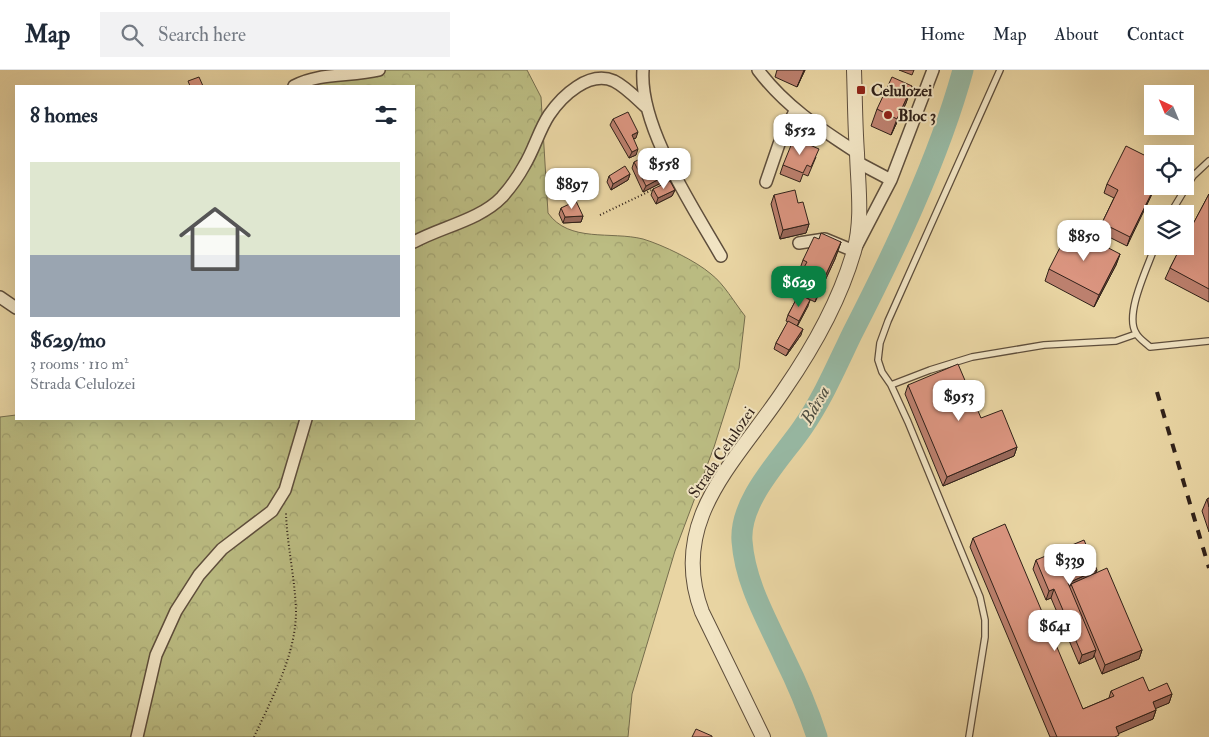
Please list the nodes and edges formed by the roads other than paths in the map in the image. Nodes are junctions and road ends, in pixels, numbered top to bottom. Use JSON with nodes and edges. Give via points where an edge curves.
{"nodes":[{"id":1,"x":379,"y":70,"type":"edge"},
{"id":2,"x":643,"y":70,"type":"edge"},
{"id":3,"x":854,"y":70,"type":"edge"},
{"id":4,"x":933,"y":70,"type":"edge"},
{"id":5,"x":1000,"y":70,"type":"edge"},
{"id":6,"x":762,"y":72,"type":"edge"},
{"id":7,"x":296,"y":85,"type":"edge"},
{"id":8,"x":647,"y":108,"type":"junction"},
{"id":9,"x":795,"y":111,"type":"junction"},
{"id":10,"x":857,"y":157,"type":"junction"},
{"id":11,"x":1209,"y":160,"type":"edge"},
{"id":12,"x":891,"y":180,"type":"junction"},
{"id":13,"x":766,"y":182,"type":"dead end"},
{"id":14,"x":1175,"y":205,"type":"edge"},
{"id":15,"x":415,"y":242,"type":"edge"},
{"id":16,"x":799,"y":243,"type":"dead end"},
{"id":17,"x":854,"y":251,"type":"junction"},
{"id":18,"x":1152,"y":255,"type":"edge"},
{"id":19,"x":721,"y":256,"type":"dead end"},
{"id":20,"x":0,"y":297,"type":"edge"},
{"id":21,"x":15,"y":307,"type":"edge"},
{"id":22,"x":1136,"y":334,"type":"junction"},
{"id":23,"x":1209,"y":341,"type":"edge"},
{"id":24,"x":892,"y":385,"type":"junction"},
{"id":25,"x":306,"y":420,"type":"edge"},
{"id":26,"x":137,"y":737,"type":"edge"},
{"id":27,"x":763,"y":737,"type":"edge"},
{"id":28,"x":969,"y":737,"type":"edge"}],
"edges":[{"from":1,"to":7,"type":"street","via":[[333,75]]},
{"from":2,"to":8,"type":"street"},
{"from":3,"to":10,"type":"street","name":"Strada Celulozei"},
{"from":4,"to":12,"type":"street","name":"Strada Celulozei"},
{"from":5,"to":24,"type":"lane","via":[[880,343],[878,360]]},
{"from":6,"to":9,"type":"street"},
{"from":8,"to":15,"type":"street","via":[[614,81],[602,77],[579,84],[548,116],[524,167],[500,199]]},
{"from":8,"to":19,"type":"street","via":[[678,178]]},
{"from":9,"to":10,"type":"street"},
{"from":9,"to":13,"type":"street"},
{"from":10,"to":12,"type":"street"},
{"from":10,"to":17,"type":"street","name":"Strada Celulozei","via":[[859,213]]},
{"from":11,"to":14,"type":"lane","via":[[1193,176]]},
{"from":12,"to":17,"type":"street","name":"Strada Celulozei"},
{"from":16,"to":17,"type":"street","via":[[825,239]]},
{"from":17,"to":27,"type":"street","name":"Strada Celulozei","via":[[833,305],[813,344],[712,494],[700,517],[694,539],[691,558],[696,596]]},
{"from":18,"to":22,"type":"lane","via":[[1136,298],[1132,321]]},
{"from":20,"to":21,"type":"street"},
{"from":22,"to":23,"type":"lane","via":[[1150,347]]},
{"from":22,"to":24,"type":"lane","via":[[1116,341],[1044,346],[972,357]]},
{"from":24,"to":28,"type":"lane","via":[[972,578],[985,620]]},
{"from":25,"to":26,"type":"street","via":[[285,490],[272,511],[222,549],[199,575],[176,611],[156,655]]}]}
